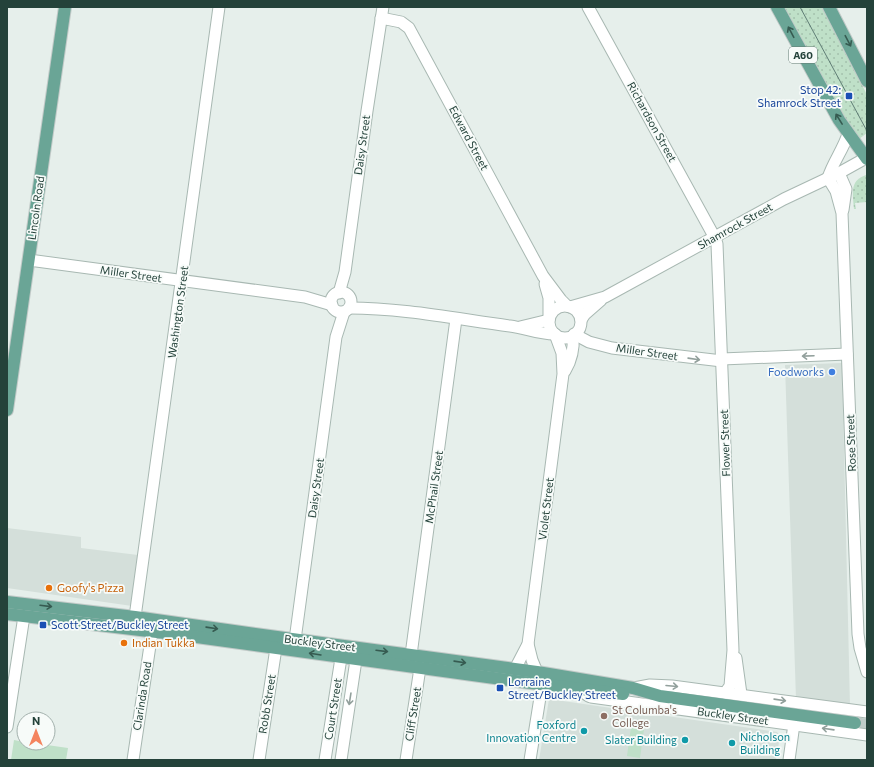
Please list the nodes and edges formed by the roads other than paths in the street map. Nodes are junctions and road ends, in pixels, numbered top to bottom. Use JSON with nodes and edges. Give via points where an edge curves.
{"nodes":[{"id":1,"x":64,"y":7,"type":"edge"},
{"id":2,"x":219,"y":7,"type":"edge"},
{"id":3,"x":377,"y":7,"type":"edge"},
{"id":4,"x":588,"y":7,"type":"edge"},
{"id":5,"x":777,"y":7,"type":"edge"},
{"id":6,"x":829,"y":7,"type":"edge"},
{"id":7,"x":382,"y":13,"type":"edge"},
{"id":8,"x":867,"y":81,"type":"edge"},
{"id":9,"x":848,"y":134,"type":"junction"},
{"id":10,"x":866,"y":158,"type":"edge"},
{"id":11,"x":839,"y":172,"type":"junction"},
{"id":12,"x":828,"y":178,"type":"junction"},
{"id":13,"x":842,"y":213,"type":"junction"},
{"id":14,"x":715,"y":238,"type":"junction"},
{"id":15,"x":29,"y":260,"type":"junction"},
{"id":16,"x":543,"y":276,"type":"junction"},
{"id":17,"x":182,"y":281,"type":"junction"},
{"id":18,"x":605,"y":297,"type":"junction"},
{"id":19,"x":341,"y":302,"type":"junction"},
{"id":20,"x":568,"y":306,"type":"junction"},
{"id":21,"x":456,"y":319,"type":"junction"},
{"id":22,"x":549,"y":319,"type":"junction"},
{"id":23,"x":581,"y":320,"type":"junction"},
{"id":24,"x":520,"y":327,"type":"junction"},
{"id":25,"x":555,"y":334,"type":"junction"},
{"id":26,"x":574,"y":335,"type":"junction"},
{"id":27,"x":847,"y":354,"type":"junction"},
{"id":28,"x":722,"y":360,"type":"junction"},
{"id":29,"x":564,"y":374,"type":"junction"},
{"id":30,"x":7,"y":410,"type":"edge"},
{"id":31,"x":13,"y":601,"type":"edge"},
{"id":32,"x":90,"y":611,"type":"junction"},
{"id":33,"x":7,"y":614,"type":"edge"},
{"id":34,"x":24,"y":616,"type":"junction"},
{"id":35,"x":135,"y":616,"type":"junction"},
{"id":36,"x":154,"y":619,"type":"junction"},
{"id":37,"x":88,"y":624,"type":"junction"},
{"id":38,"x":133,"y":630,"type":"junction"},
{"id":39,"x":152,"y":632,"type":"junction"},
{"id":40,"x":276,"y":643,"type":"junction"},
{"id":41,"x":528,"y":644,"type":"junction"},
{"id":42,"x":294,"y":645,"type":"junction"},
{"id":43,"x":733,"y":650,"type":"junction"},
{"id":44,"x":341,"y":658,"type":"junction"},
{"id":45,"x":356,"y":660,"type":"junction"},
{"id":46,"x":415,"y":661,"type":"junction"},
{"id":47,"x":515,"y":669,"type":"junction"},
{"id":48,"x":537,"y":672,"type":"junction"},
{"id":49,"x":867,"y":672,"type":"edge"},
{"id":50,"x":542,"y":685,"type":"junction"},
{"id":51,"x":633,"y":688,"type":"junction"},
{"id":52,"x":578,"y":689,"type":"junction"},
{"id":53,"x":725,"y":693,"type":"junction"},
{"id":54,"x":741,"y":694,"type":"junction"},
{"id":55,"x":660,"y":696,"type":"junction"},
{"id":56,"x":867,"y":712,"type":"edge"},
{"id":57,"x":855,"y":723,"type":"tunnel mouth"},
{"id":58,"x":794,"y":724,"type":"junction"},
{"id":59,"x":7,"y":727,"type":"edge"},
{"id":60,"x":867,"y":735,"type":"edge"},
{"id":61,"x":133,"y":760,"type":"edge"},
{"id":62,"x":258,"y":760,"type":"edge"},
{"id":63,"x":325,"y":760,"type":"edge"},
{"id":64,"x":341,"y":760,"type":"edge"},
{"id":65,"x":406,"y":760,"type":"edge"},
{"id":66,"x":530,"y":760,"type":"edge"},
{"id":67,"x":789,"y":760,"type":"edge"}],
"edges":[{"from":1,"to":15,"type":"main road","name":"Lincoln Road"},
{"from":2,"to":17,"type":"street","name":"Washington Street"},
{"from":3,"to":7,"type":"street","name":"Daisy Street"},
{"from":4,"to":14,"type":"street","name":"Richardson Street"},
{"from":9,"to":5,"type":"main road","number":"A60","one_way":true},
{"from":6,"to":8,"type":"main road","one_way":true},
{"from":7,"to":16,"type":"street","name":"Edward Street","via":[[409,28]]},
{"from":7,"to":19,"type":"street","name":"Daisy Street"},
{"from":9,"to":10,"type":"main road","number":"A60"},
{"from":9,"to":12,"type":"street"},
{"from":10,"to":11,"type":"street","name":"Shamrock Street"},
{"from":11,"to":12,"type":"street","name":"Shamrock Street"},
{"from":11,"to":13,"type":"street","name":"Rose Street","via":[[846,189]]},
{"from":12,"to":13,"type":"street","name":"Rose Street","via":[[837,192]]},
{"from":12,"to":14,"type":"street","name":"Shamrock Street","via":[[784,199]]},
{"from":13,"to":27,"type":"street","name":"Rose Street"},
{"from":14,"to":18,"type":"street","name":"Shamrock Street"},
{"from":14,"to":28,"type":"street","name":"Flower Street","via":[[719,257]]},
{"from":15,"to":17,"type":"street","name":"Miller Street"},
{"from":15,"to":30,"type":"main road","name":"Lincoln Road"},
{"from":16,"to":20,"type":"street","name":"Edward Street"},
{"from":16,"to":22,"type":"street","name":"Edward Street","via":[[549,298]]},
{"from":17,"to":19,"type":"street","name":"Miller Street"},
{"from":17,"to":35,"type":"street","name":"Washington Street"},
{"from":18,"to":20,"type":"street","name":"Shamrock Street"},
{"from":18,"to":23,"type":"street","name":"Shamrock Street"},
{"from":19,"to":21,"type":"street","name":"Miller Street"},
{"from":19,"to":42,"type":"street","name":"Daisy Street"},
{"from":20,"to":22,"type":"street","via":[[557,308]]},
{"from":20,"to":23,"type":"street","via":[[577,312]]},
{"from":21,"to":24,"type":"street","name":"Miller Street"},
{"from":21,"to":46,"type":"street","name":"McPhail Street"},
{"from":22,"to":24,"type":"street","name":"Miller Street"},
{"from":22,"to":25,"type":"street","via":[[550,327]]},
{"from":23,"to":26,"type":"street","via":[[580,327]]},
{"from":24,"to":25,"type":"street","name":"Miller Street"},
{"from":25,"to":26,"type":"street","via":[[562,337]]},
{"from":25,"to":29,"type":"street","name":"Violet Street","via":[[562,353]]},
{"from":26,"to":28,"type":"street","name":"Miller Street","one_way":true,"via":[[612,348]]},
{"from":26,"to":29,"type":"street","name":"Violet Street","via":[[569,365]]},
{"from":27,"to":28,"type":"street","name":"Miller Street","one_way":true},
{"from":27,"to":49,"type":"street","name":"Rose Street","via":[[858,634]]},
{"from":28,"to":43,"type":"street","name":"Flower Street"},
{"from":29,"to":41,"type":"street","name":"Violet Street"},
{"from":31,"to":32,"type":"main road","name":"Buckley Street","one_way":true},
{"from":31,"to":34,"type":"main road"},
{"from":32,"to":35,"type":"main road","name":"Buckley Street"},
{"from":32,"to":37,"type":"main road"},
{"from":33,"to":34,"type":"main road","name":"Buckley Street"},
{"from":34,"to":37,"type":"main road","name":"Buckley Street"},
{"from":34,"to":59,"type":"street"},
{"from":35,"to":36,"type":"main road","name":"Buckley Street"},
{"from":35,"to":38,"type":"main road"},
{"from":36,"to":39,"type":"main road"},
{"from":36,"to":40,"type":"main road","name":"Buckley Street","one_way":true},
{"from":37,"to":38,"type":"main road","name":"Buckley Street"},
{"from":38,"to":39,"type":"main road","name":"Buckley Street"},
{"from":39,"to":40,"type":"main road","name":"Buckley Street"},
{"from":39,"to":61,"type":"street","name":"Clarinda Road"},
{"from":40,"to":42,"type":"main road","name":"Buckley Street"},
{"from":40,"to":62,"type":"street","name":"Robb Street"},
{"from":41,"to":47,"type":"street","name":"Violet Street"},
{"from":41,"to":48,"type":"street","name":"Violet Street"},
{"from":44,"to":42,"type":"main road","name":"Buckley Street","one_way":true},
{"from":42,"to":46,"type":"main road","name":"Buckley Street","one_way":true},
{"from":43,"to":53,"type":"street","name":"Flower Street","via":[[730,686]]},
{"from":43,"to":54,"type":"street","name":"Flower Street","via":[[738,664]]},
{"from":44,"to":45,"type":"main road","name":"Buckley Street"},
{"from":44,"to":63,"type":"street","name":"Court Street"},
{"from":45,"to":46,"type":"main road","name":"Buckley Street"},
{"from":45,"to":64,"type":"street","name":"Court Street","one_way":true},
{"from":46,"to":47,"type":"main road","name":"Buckley Street","one_way":true},
{"from":46,"to":50,"type":"main road","name":"Buckley Street"},
{"from":46,"to":65,"type":"street","name":"Cliff Street"},
{"from":47,"to":48,"type":"main road","name":"Buckley Street"},
{"from":48,"to":51,"type":"main road","name":"Buckley Street"},
{"from":50,"to":52,"type":"main road","name":"Buckley Street"},
{"from":50,"to":66,"type":"street"},
{"from":51,"to":53,"type":"street","name":"Buckley Street","one_way":true,"via":[[650,685],[670,686]]},
{"from":51,"to":55,"type":"main road","name":"Buckley Street"},
{"from":52,"to":55,"type":"main road","name":"Buckley Street","via":[[644,697]]},
{"from":52,"to":58,"type":"street","name":"Buckley Street","via":[[591,697]]},
{"from":53,"to":54,"type":"street","name":"Buckley Street"},
{"from":54,"to":56,"type":"street","name":"Buckley Street","one_way":true},
{"from":55,"to":57,"type":"main road","name":"Buckley Street"},
{"from":60,"to":58,"type":"street","name":"Buckley Street","one_way":true},
{"from":58,"to":67,"type":"street"}]}
